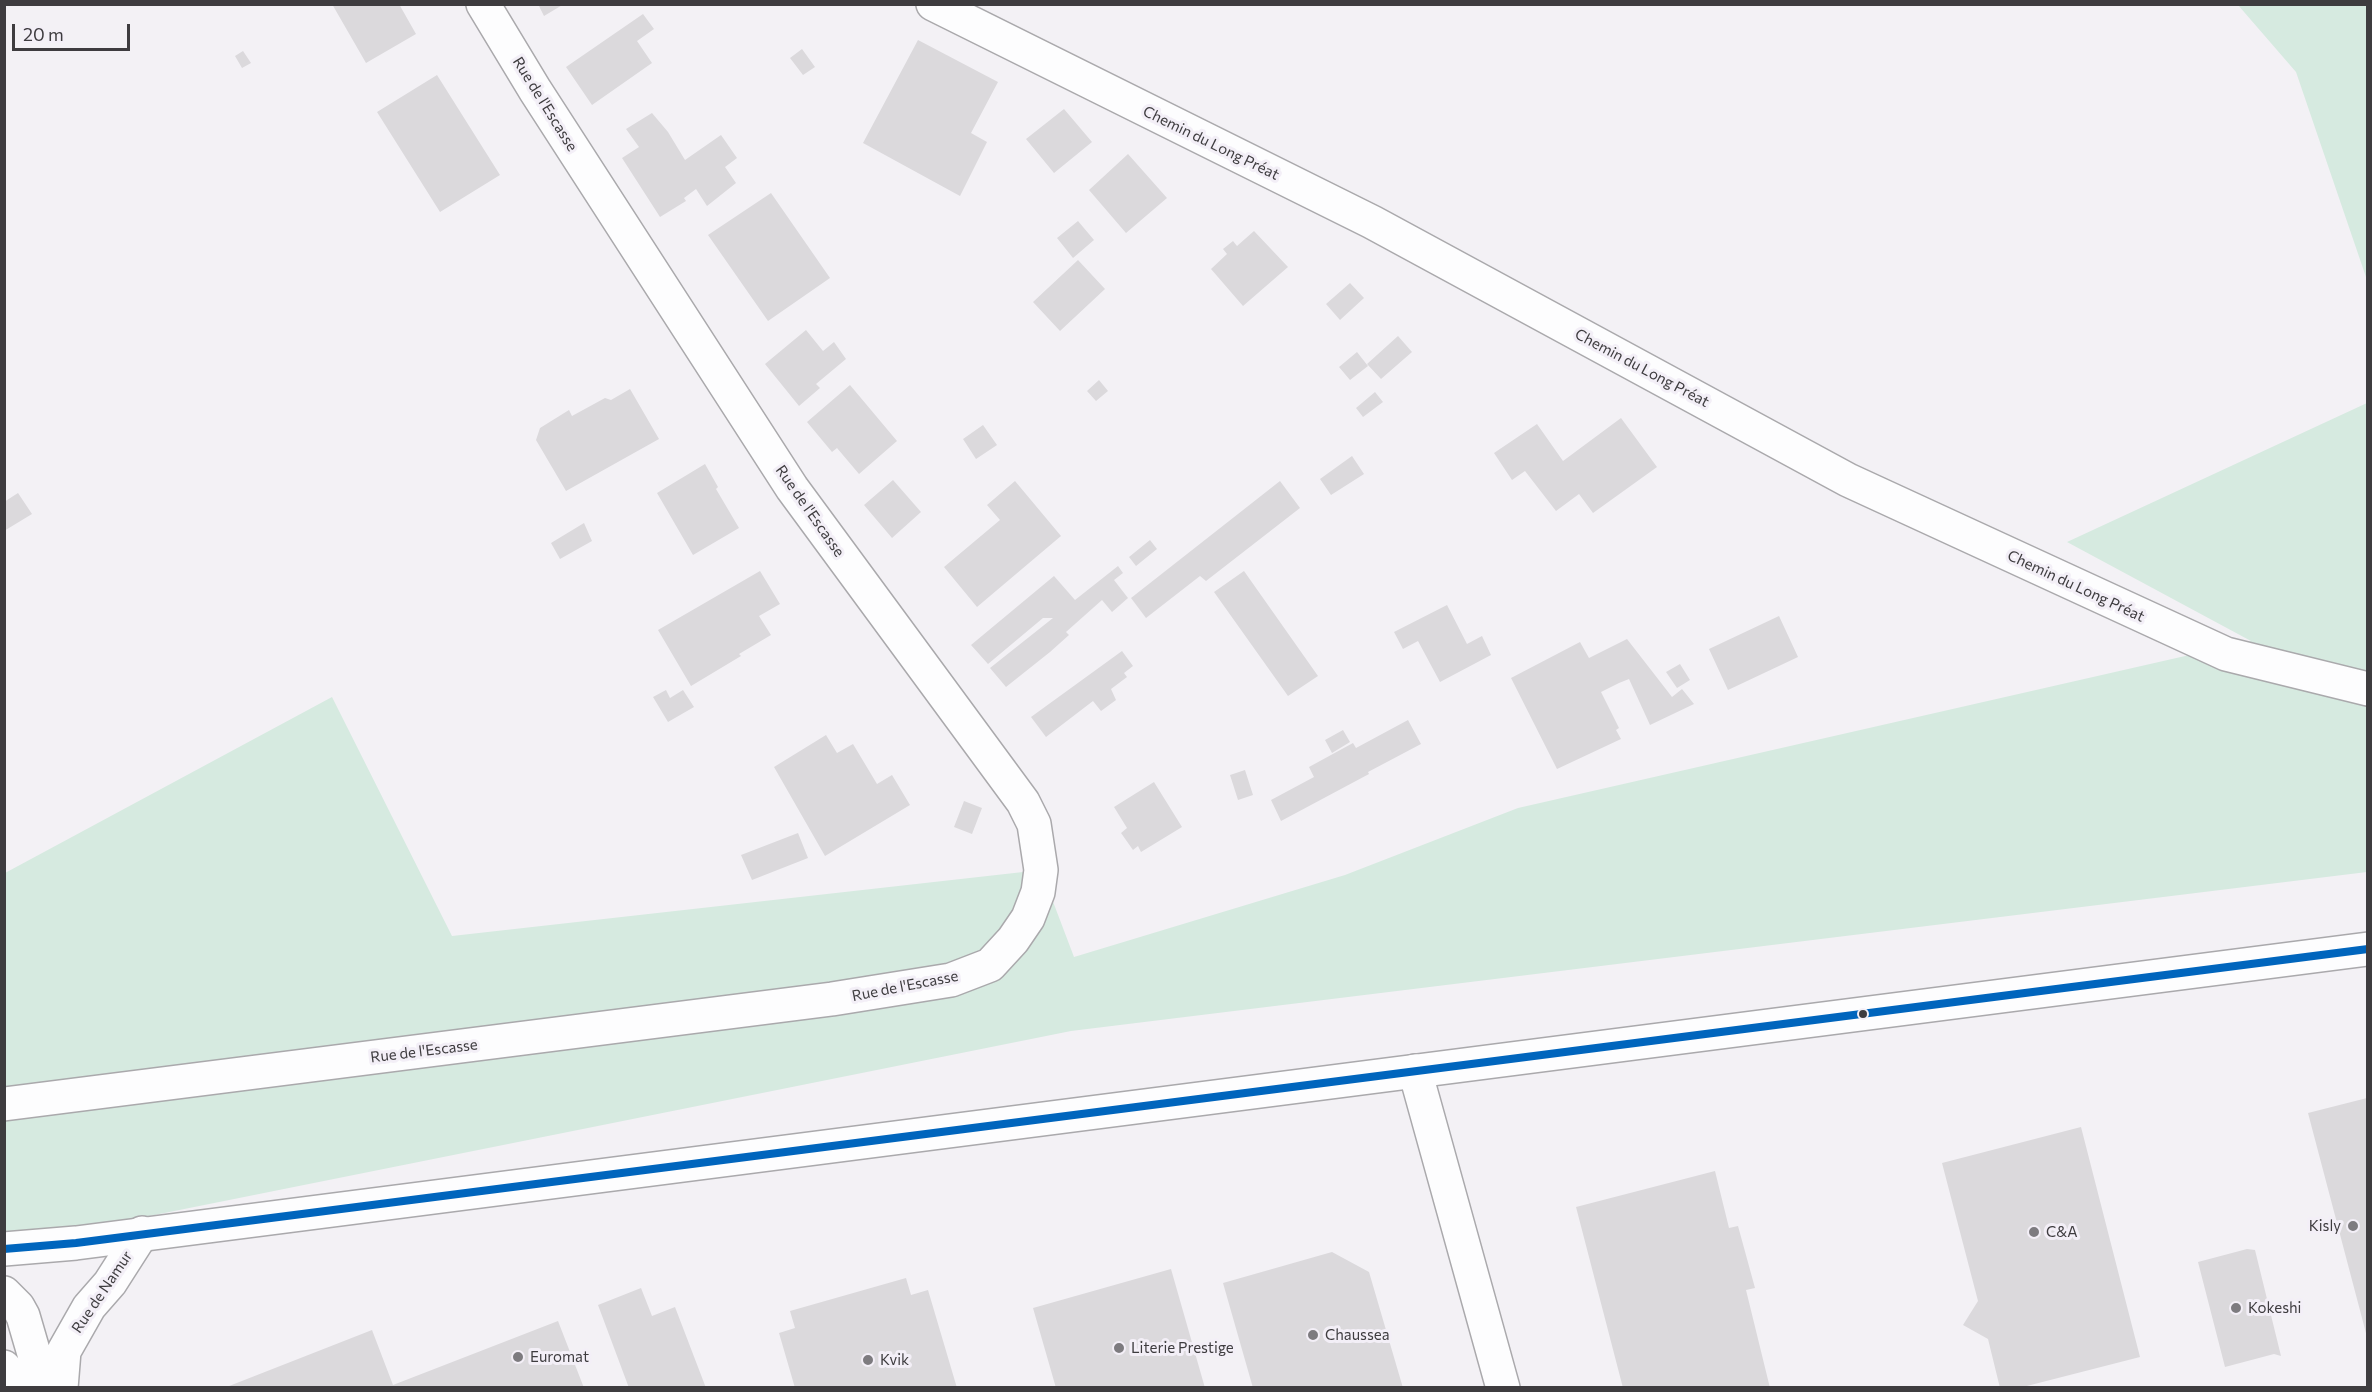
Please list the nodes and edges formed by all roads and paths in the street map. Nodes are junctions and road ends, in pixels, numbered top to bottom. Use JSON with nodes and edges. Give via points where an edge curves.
{"nodes":[{"id":1,"x":483,"y":4,"type":"edge"},
{"id":2,"x":933,"y":4,"type":"edge"},
{"id":3,"x":2367,"y":689,"type":"edge"},
{"id":4,"x":2367,"y":949,"type":"edge"},
{"id":5,"x":1414,"y":1071,"type":"junction"},
{"id":6,"x":4,"y":1104,"type":"edge"},
{"id":7,"x":142,"y":1233,"type":"junction"},
{"id":8,"x":4,"y":1250,"type":"edge"},
{"id":9,"x":4,"y":1293,"type":"edge"},
{"id":10,"x":4,"y":1367,"type":"edge"},
{"id":11,"x":20,"y":1388,"type":"edge"},
{"id":12,"x":44,"y":1388,"type":"edge"},
{"id":13,"x":61,"y":1388,"type":"edge"},
{"id":14,"x":1503,"y":1388,"type":"edge"}],
"edges":[{"from":1,"to":6,"type":"street","name":"Rue de l'Escasse","via":[[792,488],[1023,802],[1034,824],[1041,870],[1028,918],[990,965],[951,980],[832,999]]},
{"from":2,"to":3,"type":"street","name":"Chemin du Long Préat","via":[[1372,222],[1848,480],[2226,654]]},
{"from":4,"to":5,"type":"street"},
{"from":5,"to":7,"type":"street"},
{"from":5,"to":14,"type":"street"},
{"from":7,"to":8,"type":"street"},
{"from":7,"to":13,"type":"street","name":"Rue de Namur","via":[[110,1283],[89,1307],[64,1351]]},
{"from":9,"to":12,"type":"street","via":[[23,1316]]},
{"from":10,"to":11,"type":"street"}]}
